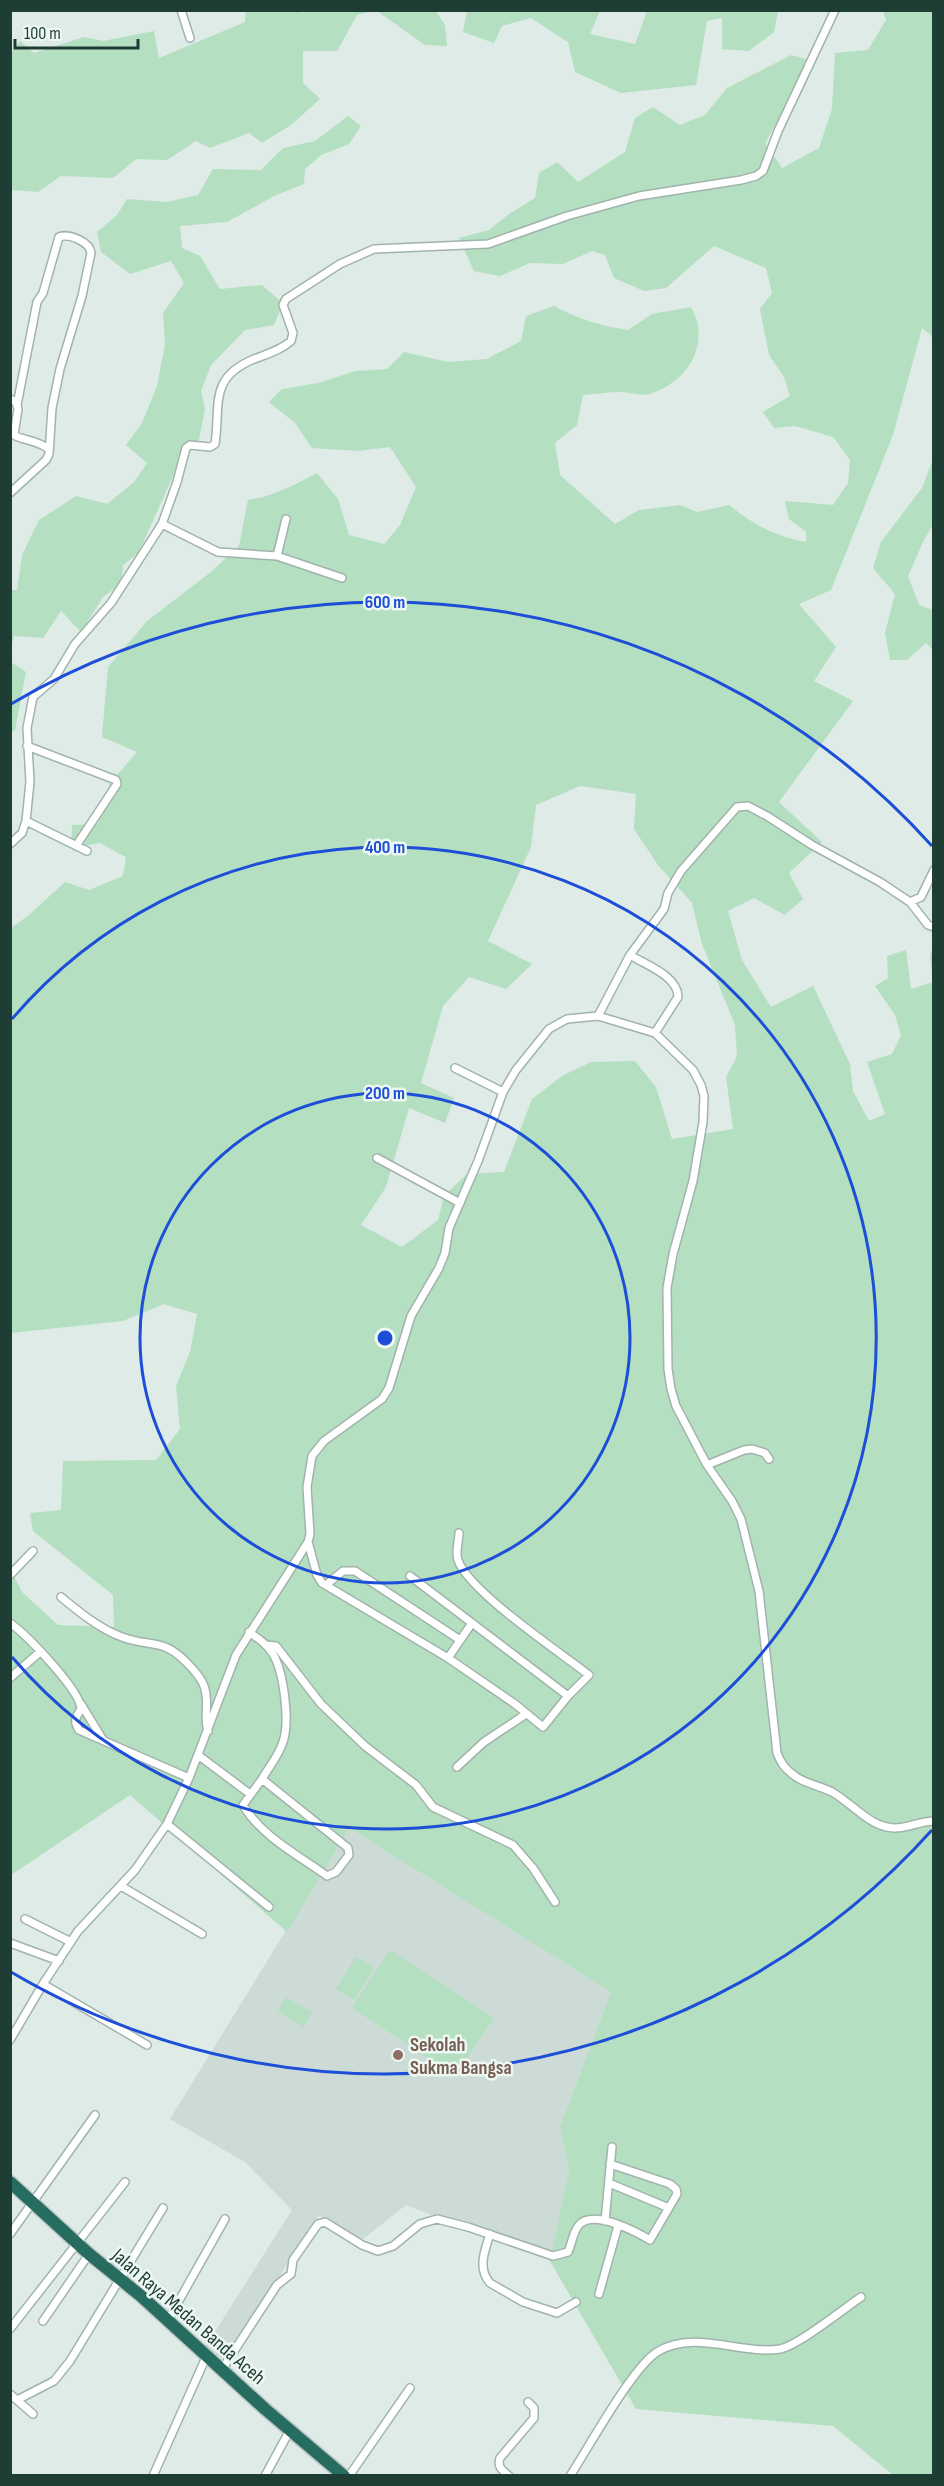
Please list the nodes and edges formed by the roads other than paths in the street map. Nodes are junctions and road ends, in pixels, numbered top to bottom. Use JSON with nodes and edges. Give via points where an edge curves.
{"nodes":[{"id":1,"x":181,"y":10,"type":"edge"},
{"id":2,"x":835,"y":10,"type":"edge"},
{"id":3,"x":190,"y":38,"type":"dead end"},
{"id":4,"x":10,"y":399,"type":"edge"},
{"id":5,"x":17,"y":405,"type":"junction"},
{"id":6,"x":17,"y":438,"type":"junction"},
{"id":7,"x":10,"y":444,"type":"edge"},
{"id":8,"x":49,"y":449,"type":"junction"},
{"id":9,"x":10,"y":493,"type":"edge"},
{"id":10,"x":286,"y":519,"type":"dead end"},
{"id":11,"x":162,"y":524,"type":"junction"},
{"id":12,"x":277,"y":556,"type":"junction"},
{"id":13,"x":342,"y":578,"type":"dead end"},
{"id":14,"x":27,"y":746,"type":"junction"},
{"id":15,"x":26,"y":821,"type":"junction"},
{"id":16,"x":10,"y":844,"type":"edge"},
{"id":17,"x":76,"y":846,"type":"junction"},
{"id":18,"x":87,"y":851,"type":"dead end"},
{"id":19,"x":933,"y":870,"type":"edge"},
{"id":20,"x":910,"y":902,"type":"junction"},
{"id":21,"x":933,"y":927,"type":"edge"},
{"id":22,"x":630,"y":955,"type":"junction"},
{"id":23,"x":598,"y":1016,"type":"junction"},
{"id":24,"x":655,"y":1033,"type":"junction"},
{"id":25,"x":455,"y":1068,"type":"dead end"},
{"id":26,"x":503,"y":1092,"type":"junction"},
{"id":27,"x":377,"y":1158,"type":"dead end"},
{"id":28,"x":460,"y":1203,"type":"junction"},
{"id":29,"x":769,"y":1459,"type":"dead end"},
{"id":30,"x":707,"y":1465,"type":"junction"},
{"id":31,"x":459,"y":1533,"type":"dead end"},
{"id":32,"x":308,"y":1542,"type":"junction"},
{"id":33,"x":33,"y":1551,"type":"dead end"},
{"id":34,"x":10,"y":1575,"type":"edge"},
{"id":35,"x":410,"y":1576,"type":"dead end"},
{"id":36,"x":326,"y":1585,"type":"junction"},
{"id":37,"x":61,"y":1597,"type":"dead end"},
{"id":38,"x":10,"y":1623,"type":"edge"},
{"id":39,"x":472,"y":1623,"type":"junction"},
{"id":40,"x":249,"y":1632,"type":"junction"},
{"id":41,"x":460,"y":1640,"type":"junction"},
{"id":42,"x":266,"y":1645,"type":"junction"},
{"id":43,"x":40,"y":1652,"type":"junction"},
{"id":44,"x":448,"y":1658,"type":"junction"},
{"id":45,"x":10,"y":1678,"type":"edge"},
{"id":46,"x":568,"y":1696,"type":"junction"},
{"id":47,"x":81,"y":1704,"type":"junction"},
{"id":48,"x":526,"y":1714,"type":"junction"},
{"id":49,"x":208,"y":1731,"type":"junction"},
{"id":50,"x":104,"y":1742,"type":"junction"},
{"id":51,"x":198,"y":1755,"type":"junction"},
{"id":52,"x":457,"y":1767,"type":"dead end"},
{"id":53,"x":189,"y":1778,"type":"junction"},
{"id":54,"x":262,"y":1779,"type":"junction"},
{"id":55,"x":250,"y":1794,"type":"junction"},
{"id":56,"x":933,"y":1821,"type":"edge"},
{"id":57,"x":167,"y":1824,"type":"junction"},
{"id":58,"x":121,"y":1886,"type":"junction"},
{"id":59,"x":555,"y":1902,"type":"dead end"},
{"id":60,"x":269,"y":1907,"type":"dead end"},
{"id":61,"x":25,"y":1919,"type":"dead end"},
{"id":62,"x":202,"y":1934,"type":"dead end"},
{"id":63,"x":71,"y":1942,"type":"junction"},
{"id":64,"x":10,"y":1943,"type":"edge"},
{"id":65,"x":59,"y":1961,"type":"junction"},
{"id":66,"x":43,"y":1984,"type":"junction"},
{"id":67,"x":10,"y":2040,"type":"edge"},
{"id":68,"x":147,"y":2045,"type":"dead end"},
{"id":69,"x":95,"y":2115,"type":"dead end"},
{"id":70,"x":612,"y":2147,"type":"dead end"},
{"id":71,"x":610,"y":2164,"type":"junction"},
{"id":72,"x":125,"y":2182,"type":"dead end"},
{"id":73,"x":609,"y":2183,"type":"junction"},
{"id":74,"x":11,"y":2185,"type":"edge"},
{"id":75,"x":33,"y":2203,"type":"junction"},
{"id":76,"x":163,"y":2208,"type":"dead end"},
{"id":77,"x":669,"y":2208,"type":"junction"},
{"id":78,"x":225,"y":2219,"type":"dead end"},
{"id":79,"x":605,"y":2221,"type":"junction"},
{"id":80,"x":618,"y":2226,"type":"junction"},
{"id":81,"x":10,"y":2234,"type":"edge"},
{"id":82,"x":490,"y":2234,"type":"junction"},
{"id":83,"x":77,"y":2244,"type":"junction"},
{"id":84,"x":89,"y":2254,"type":"junction"},
{"id":85,"x":120,"y":2281,"type":"junction"},
{"id":86,"x":599,"y":2294,"type":"dead end"},
{"id":87,"x":861,"y":2297,"type":"dead end"},
{"id":88,"x":576,"y":2302,"type":"dead end"},
{"id":89,"x":168,"y":2320,"type":"junction"},
{"id":90,"x":43,"y":2321,"type":"dead end"},
{"id":91,"x":10,"y":2329,"type":"edge"},
{"id":92,"x":207,"y":2354,"type":"junction"},
{"id":93,"x":223,"y":2368,"type":"junction"},
{"id":94,"x":410,"y":2388,"type":"dead end"},
{"id":95,"x":10,"y":2394,"type":"edge"},
{"id":96,"x":17,"y":2400,"type":"junction"},
{"id":97,"x":528,"y":2402,"type":"dead end"},
{"id":98,"x":33,"y":2414,"type":"dead end"},
{"id":99,"x":290,"y":2430,"type":"junction"},
{"id":100,"x":153,"y":2475,"type":"edge"},
{"id":101,"x":265,"y":2475,"type":"edge"},
{"id":102,"x":346,"y":2475,"type":"edge"},
{"id":103,"x":509,"y":2475,"type":"edge"},
{"id":104,"x":570,"y":2475,"type":"edge"}],
"edges":[{"from":1,"to":3,"type":"street"},
{"from":2,"to":11,"type":"street","via":[[763,171],[756,176],[639,196],[488,244],[374,249],[340,264],[286,299],[283,306],[293,338],[284,347],[234,369],[224,381],[216,409],[215,444],[187,446]]},
{"from":4,"to":5,"type":"street"},
{"from":5,"to":6,"type":"street"},
{"from":5,"to":8,"type":"street","via":[[37,302],[59,237],[66,236],[87,244],[91,253],[56,388]]},
{"from":6,"to":7,"type":"street"},
{"from":6,"to":8,"type":"street","via":[[33,440]]},
{"from":8,"to":9,"type":"street","via":[[46,460]]},
{"from":10,"to":12,"type":"street"},
{"from":11,"to":12,"type":"street","via":[[218,552]]},
{"from":11,"to":14,"type":"street","via":[[111,603],[75,644],[54,679],[33,697]]},
{"from":12,"to":13,"type":"street"},
{"from":14,"to":15,"type":"street","via":[[30,782]]},
{"from":14,"to":17,"type":"street","via":[[116,780]]},
{"from":15,"to":16,"type":"street","via":[[22,833]]},
{"from":15,"to":17,"type":"street"},
{"from":17,"to":18,"type":"street"},
{"from":19,"to":20,"type":"street","via":[[921,897]]},
{"from":20,"to":21,"type":"street"},
{"from":20,"to":22,"type":"street","via":[[743,805],[732,812],[681,871],[668,892],[664,909]]},
{"from":22,"to":23,"type":"street"},
{"from":22,"to":24,"type":"street","via":[[666,977],[678,991]]},
{"from":23,"to":24,"type":"street"},
{"from":23,"to":26,"type":"street","via":[[567,1019],[549,1029]]},
{"from":24,"to":30,"type":"street","via":[[693,1070],[704,1096],[693,1181],[667,1288],[671,1389]]},
{"from":25,"to":26,"type":"street"},
{"from":26,"to":28,"type":"street"},
{"from":27,"to":28,"type":"street"},
{"from":28,"to":32,"type":"street","via":[[439,1268],[411,1316],[389,1388],[382,1399],[324,1442],[312,1456],[307,1487]]},
{"from":29,"to":30,"type":"street","via":[[765,1453],[752,1449]]},
{"from":30,"to":56,"type":"street","via":[[732,1501],[746,1537],[759,1591],[777,1753],[782,1764],[791,1774],[828,1790],[886,1827]]},
{"from":31,"to":46,"type":"street","via":[[457,1559],[471,1580],[589,1676]]},
{"from":32,"to":36,"type":"street","via":[[317,1575]]},
{"from":32,"to":40,"type":"street"},
{"from":33,"to":34,"type":"street"},
{"from":35,"to":39,"type":"street"},
{"from":36,"to":41,"type":"street","via":[[343,1571],[355,1571]]},
{"from":36,"to":44,"type":"street"},
{"from":37,"to":49,"type":"street","via":[[123,1638],[165,1645],[178,1653],[204,1686]]},
{"from":38,"to":43,"type":"street"},
{"from":39,"to":41,"type":"street"},
{"from":39,"to":46,"type":"street"},
{"from":40,"to":42,"type":"street"},
{"from":40,"to":49,"type":"street","via":[[236,1655]]},
{"from":41,"to":44,"type":"street"},
{"from":42,"to":54,"type":"street","via":[[276,1663],[286,1713],[283,1743]]},
{"from":42,"to":59,"type":"street","via":[[276,1646],[335,1719],[416,1785],[433,1807],[513,1845]]},
{"from":43,"to":45,"type":"street"},
{"from":43,"to":47,"type":"street"},
{"from":44,"to":48,"type":"street"},
{"from":46,"to":48,"type":"street","via":[[543,1727]]},
{"from":47,"to":50,"type":"street"},
{"from":47,"to":50,"type":"street","via":[[75,1725]]},
{"from":48,"to":52,"type":"street","via":[[484,1742]]},
{"from":49,"to":51,"type":"street"},
{"from":50,"to":53,"type":"street"},
{"from":51,"to":53,"type":"street"},
{"from":51,"to":55,"type":"street"},
{"from":53,"to":57,"type":"street"},
{"from":54,"to":55,"type":"street"},
{"from":54,"to":55,"type":"street","via":[[348,1848],[349,1855],[336,1872],[327,1876],[261,1828],[243,1805]]},
{"from":57,"to":58,"type":"street"},
{"from":57,"to":60,"type":"street"},
{"from":58,"to":62,"type":"street"},
{"from":58,"to":63,"type":"street"},
{"from":61,"to":63,"type":"street"},
{"from":63,"to":65,"type":"street"},
{"from":64,"to":65,"type":"street"},
{"from":65,"to":66,"type":"street"},
{"from":66,"to":67,"type":"street"},
{"from":66,"to":68,"type":"street"},
{"from":69,"to":75,"type":"street"},
{"from":70,"to":71,"type":"street"},
{"from":71,"to":73,"type":"street"},
{"from":71,"to":77,"type":"street","via":[[670,2184],[677,2194]]},
{"from":72,"to":83,"type":"street"},
{"from":73,"to":77,"type":"street"},
{"from":73,"to":79,"type":"street"},
{"from":74,"to":75,"type":"highway","name":"Jalan Raya Medan Banda Aceh"},
{"from":75,"to":81,"type":"street"},
{"from":75,"to":83,"type":"highway","name":"Jalan Raya Medan Banda Aceh"},
{"from":76,"to":85,"type":"street"},
{"from":77,"to":80,"type":"street","via":[[650,2240]]},
{"from":78,"to":89,"type":"street"},
{"from":79,"to":80,"type":"street"},
{"from":79,"to":82,"type":"street","via":[[584,2220],[576,2228],[568,2252],[553,2256]]},
{"from":80,"to":86,"type":"street"},
{"from":82,"to":88,"type":"street","via":[[481,2256],[490,2283],[523,2302],[557,2313]]},
{"from":82,"to":93,"type":"street","via":[[437,2218],[420,2224],[393,2246],[378,2251],[325,2222],[318,2224],[293,2260],[291,2274],[277,2284]]},
{"from":83,"to":84,"type":"highway","name":"Jalan Raya Medan Banda Aceh"},
{"from":83,"to":91,"type":"street"},
{"from":84,"to":85,"type":"highway","name":"Jalan Raya Medan Banda Aceh"},
{"from":84,"to":90,"type":"street"},
{"from":85,"to":89,"type":"highway","name":"Jalan Raya Medan Banda Aceh"},
{"from":85,"to":96,"type":"street","via":[[62,2372],[45,2387]]},
{"from":87,"to":104,"type":"street","via":[[797,2342],[779,2349],[696,2343],[658,2352],[631,2381]]},
{"from":89,"to":92,"type":"highway","name":"Jalan Raya Medan Banda Aceh"},
{"from":92,"to":93,"type":"highway","name":"Jalan Raya Medan Banda Aceh"},
{"from":92,"to":100,"type":"street"},
{"from":93,"to":99,"type":"highway","name":"Jalan Raya Medan Banda Aceh"},
{"from":94,"to":102,"type":"street"},
{"from":95,"to":96,"type":"street"},
{"from":96,"to":98,"type":"street"},
{"from":97,"to":103,"type":"street","via":[[534,2408],[534,2418],[498,2463]]},
{"from":99,"to":101,"type":"street"},
{"from":99,"to":102,"type":"highway","name":"Jalan Raya Medan Banda Aceh"}]}
